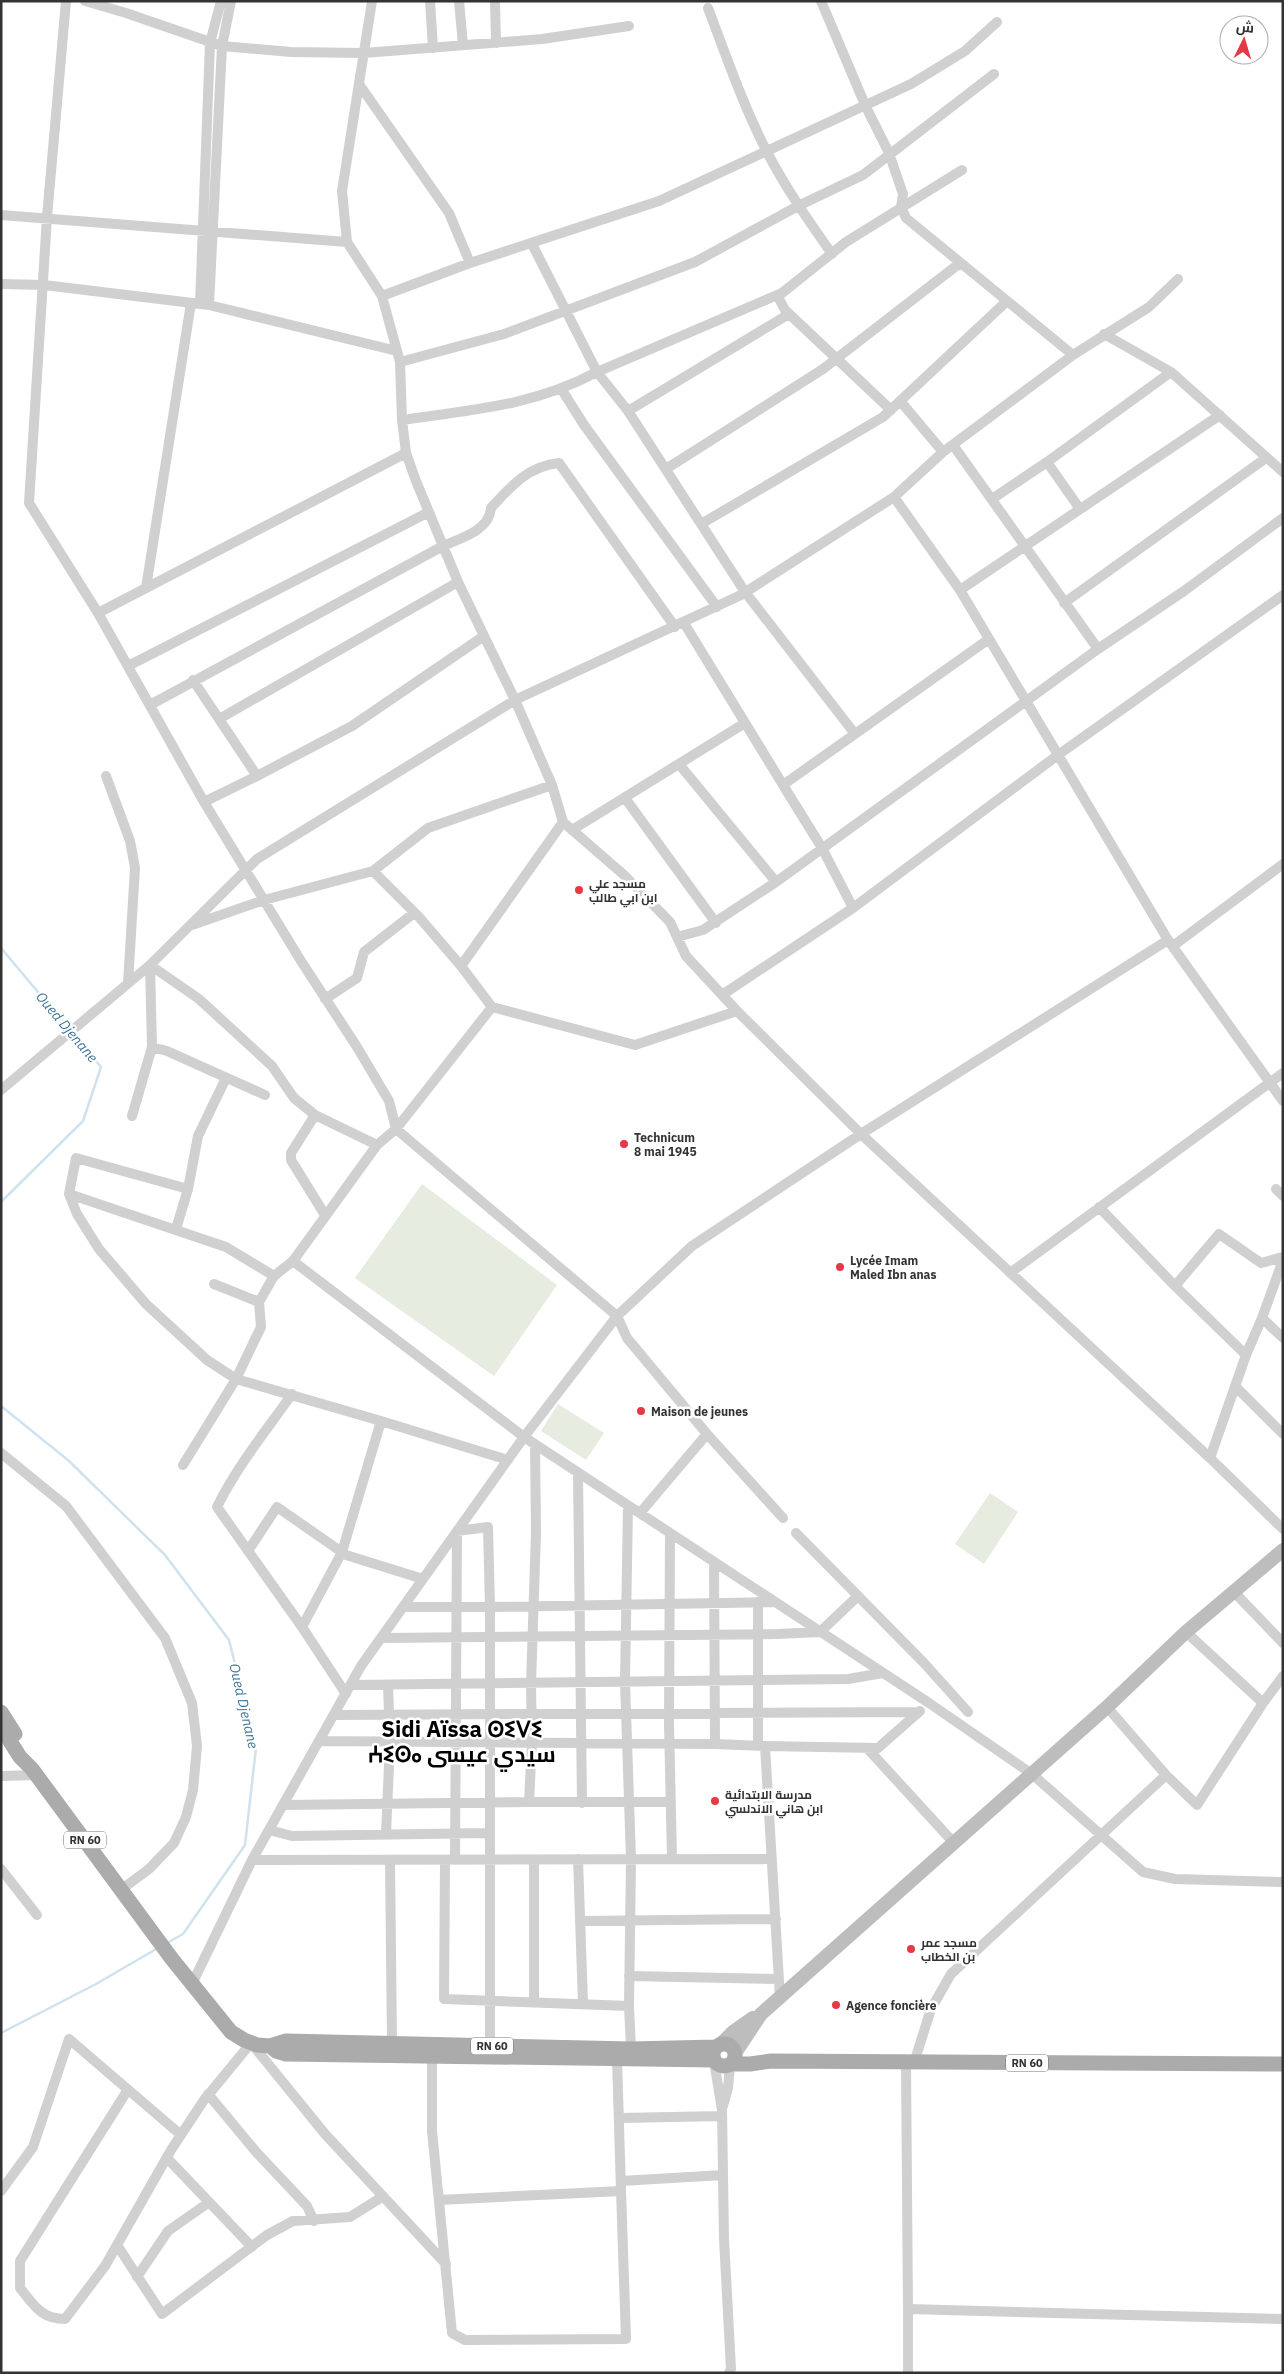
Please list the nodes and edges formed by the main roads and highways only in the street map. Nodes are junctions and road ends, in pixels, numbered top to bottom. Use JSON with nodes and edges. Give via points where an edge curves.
{"nodes":[{"id":1,"x":1283,"y":1550,"type":"edge"},
{"id":2,"x":1,"y":1712,"type":"edge"},
{"id":3,"x":1,"y":1728,"type":"edge"},
{"id":4,"x":34,"y":1772,"type":"junction"},
{"id":5,"x":270,"y":2046,"type":"junction"},
{"id":6,"x":726,"y":2055,"type":"junction"},
{"id":7,"x":1283,"y":2064,"type":"edge"}],
"edges":[{"from":1,"to":6,"type":"main road","via":[[1186,1632],[1107,1707],[780,1998],[740,2026]]},
{"from":2,"to":4,"type":"main road","number":"RN 60","via":[[18,1737]]},
{"from":3,"to":4,"type":"main road"},
{"from":4,"to":5,"type":"main road","number":"RN 60","via":[[172,1959],[231,2032],[251,2043]]},
{"from":5,"to":6,"type":"main road","number":"RN 60","via":[[286,2041],[631,2049]]},
{"from":5,"to":6,"type":"main road","number":"RN 60","via":[[286,2054],[617,2059]]},
{"from":6,"to":7,"type":"main road","number":"RN 60","via":[[750,2064],[771,2061]]}]}
